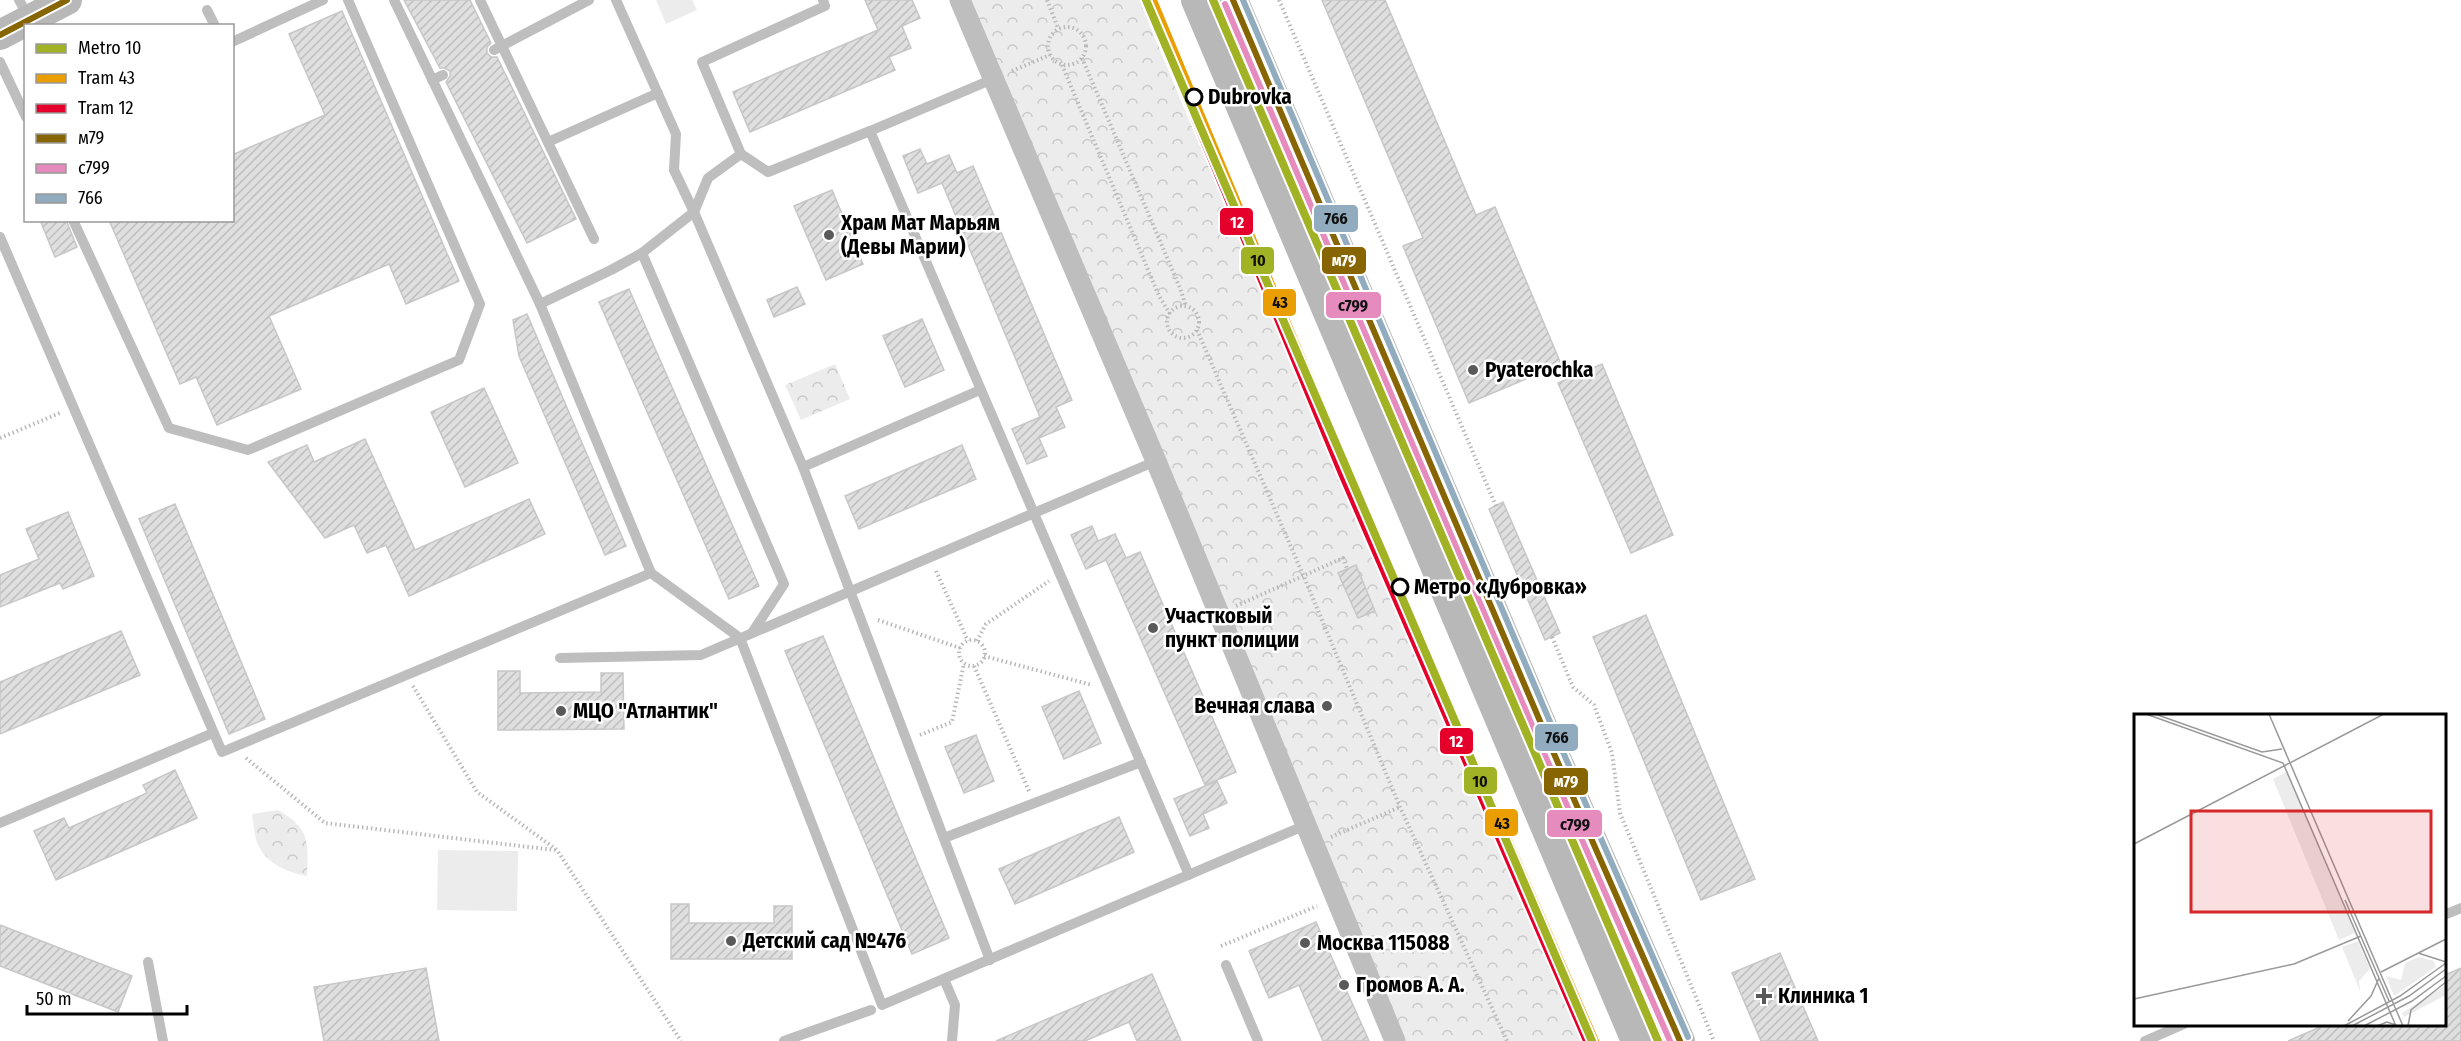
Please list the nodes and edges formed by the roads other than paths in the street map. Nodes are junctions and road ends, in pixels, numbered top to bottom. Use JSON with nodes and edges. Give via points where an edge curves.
{"nodes":[{"id":1,"x":67,"y":0,"type":"edge"},
{"id":2,"x":324,"y":0,"type":"edge"},
{"id":3,"x":348,"y":0,"type":"edge"},
{"id":4,"x":394,"y":0,"type":"edge"},
{"id":5,"x":480,"y":0,"type":"edge"},
{"id":6,"x":589,"y":0,"type":"edge"},
{"id":7,"x":616,"y":0,"type":"edge"},
{"id":8,"x":823,"y":0,"type":"edge"},
{"id":9,"x":960,"y":0,"type":"edge"},
{"id":10,"x":1196,"y":0,"type":"edge"},
{"id":11,"x":1233,"y":0,"type":"edge"},
{"id":12,"x":24,"y":10,"type":"edge"},
{"id":13,"x":207,"y":10,"type":"dead end"},
{"id":14,"x":214,"y":24,"type":"edge"},
{"id":15,"x":0,"y":35,"type":"edge"},
{"id":16,"x":234,"y":41,"type":"edge"},
{"id":17,"x":498,"y":48,"type":"junction"},
{"id":18,"x":0,"y":62,"type":"edge"},
{"id":19,"x":443,"y":75,"type":"dead end"},
{"id":20,"x":993,"y":79,"type":"junction"},
{"id":21,"x":432,"y":80,"type":"junction"},
{"id":22,"x":658,"y":93,"type":"junction"},
{"id":23,"x":24,"y":113,"type":"edge"},
{"id":24,"x":870,"y":131,"type":"junction"},
{"id":25,"x":548,"y":142,"type":"junction"},
{"id":26,"x":741,"y":154,"type":"junction"},
{"id":27,"x":694,"y":212,"type":"junction"},
{"id":28,"x":74,"y":222,"type":"edge"},
{"id":29,"x":0,"y":237,"type":"edge"},
{"id":30,"x":594,"y":239,"type":"dead end"},
{"id":31,"x":642,"y":253,"type":"junction"},
{"id":32,"x":540,"y":304,"type":"junction"},
{"id":33,"x":980,"y":390,"type":"junction"},
{"id":34,"x":1156,"y":461,"type":"junction"},
{"id":35,"x":803,"y":467,"type":"junction"},
{"id":36,"x":1035,"y":513,"type":"junction"},
{"id":37,"x":651,"y":573,"type":"junction"},
{"id":38,"x":851,"y":591,"type":"junction"},
{"id":39,"x":751,"y":634,"type":"junction"},
{"id":40,"x":740,"y":638,"type":"junction"},
{"id":41,"x":560,"y":658,"type":"dead end"},
{"id":42,"x":213,"y":733,"type":"junction"},
{"id":43,"x":1141,"y":762,"type":"junction"},
{"id":44,"x":0,"y":824,"type":"edge"},
{"id":45,"x":1310,"y":834,"type":"junction"},
{"id":46,"x":944,"y":838,"type":"junction"},
{"id":47,"x":1189,"y":875,"type":"junction"},
{"id":48,"x":2461,"y":908,"type":"edge"},
{"id":49,"x":2446,"y":915,"type":"edge"},
{"id":50,"x":990,"y":960,"type":"junction"},
{"id":51,"x":148,"y":962,"type":"dead end"},
{"id":52,"x":1226,"y":965,"type":"dead end"},
{"id":53,"x":944,"y":979,"type":"junction"},
{"id":54,"x":871,"y":1010,"type":"dead end"},
{"id":55,"x":2179,"y":1026,"type":"edge"},
{"id":56,"x":163,"y":1041,"type":"edge"},
{"id":57,"x":784,"y":1041,"type":"edge"},
{"id":58,"x":952,"y":1041,"type":"edge"},
{"id":59,"x":1258,"y":1041,"type":"edge"},
{"id":60,"x":1395,"y":1041,"type":"edge"},
{"id":61,"x":1636,"y":1041,"type":"edge"},
{"id":62,"x":1680,"y":1041,"type":"edge"},
{"id":63,"x":2145,"y":1041,"type":"edge"}],
"edges":[{"from":1,"to":12,"type":"main road"},
{"from":2,"to":16,"type":"lane"},
{"from":3,"to":28,"type":"lane","via":[[480,304],[459,360],[248,450],[169,428]]},
{"from":4,"to":21,"type":"lane"},
{"from":5,"to":17,"type":"lane"},
{"from":6,"to":17,"type":"lane"},
{"from":7,"to":22,"type":"lane"},
{"from":8,"to":26,"type":"lane","via":[[825,6],[702,62]]},
{"from":9,"to":20,"type":"street"},
{"from":10,"to":61,"type":"main road"},
{"from":11,"to":62,"type":"main road"},
{"from":12,"to":15,"type":"main road"},
{"from":13,"to":14,"type":"lane"},
{"from":17,"to":25,"type":"lane"},
{"from":18,"to":23,"type":"lane"},
{"from":19,"to":21,"type":"lane"},
{"from":20,"to":24,"type":"lane"},
{"from":20,"to":34,"type":"street"},
{"from":21,"to":32,"type":"lane"},
{"from":22,"to":25,"type":"lane"},
{"from":22,"to":27,"type":"lane","via":[[676,134],[674,170]]},
{"from":24,"to":26,"type":"lane","via":[[768,172]]},
{"from":24,"to":33,"type":"lane"},
{"from":25,"to":30,"type":"lane"},
{"from":26,"to":27,"type":"lane","via":[[708,178]]},
{"from":27,"to":31,"type":"lane"},
{"from":27,"to":35,"type":"lane"},
{"from":29,"to":42,"type":"lane"},
{"from":31,"to":32,"type":"lane"},
{"from":31,"to":39,"type":"lane","via":[[784,584]]},
{"from":32,"to":37,"type":"lane"},
{"from":33,"to":35,"type":"lane"},
{"from":33,"to":36,"type":"lane"},
{"from":34,"to":36,"type":"lane"},
{"from":34,"to":45,"type":"street"},
{"from":35,"to":38,"type":"lane"},
{"from":36,"to":38,"type":"lane"},
{"from":36,"to":43,"type":"lane"},
{"from":37,"to":40,"type":"lane"},
{"from":37,"to":42,"type":"lane","via":[[222,752]]},
{"from":38,"to":39,"type":"lane"},
{"from":38,"to":46,"type":"lane"},
{"from":39,"to":40,"type":"lane"},
{"from":40,"to":41,"type":"lane","via":[[701,655]]},
{"from":40,"to":53,"type":"lane","via":[[882,1005]]},
{"from":42,"to":44,"type":"lane"},
{"from":43,"to":46,"type":"lane"},
{"from":43,"to":47,"type":"lane"},
{"from":45,"to":47,"type":"lane"},
{"from":45,"to":60,"type":"street"},
{"from":46,"to":50,"type":"lane"},
{"from":47,"to":50,"type":"lane"},
{"from":48,"to":49,"type":"lane"},
{"from":50,"to":53,"type":"lane"},
{"from":51,"to":56,"type":"lane"},
{"from":52,"to":59,"type":"lane"},
{"from":53,"to":58,"type":"lane","via":[[955,1005]]},
{"from":54,"to":57,"type":"lane"},
{"from":55,"to":63,"type":"lane"}]}
